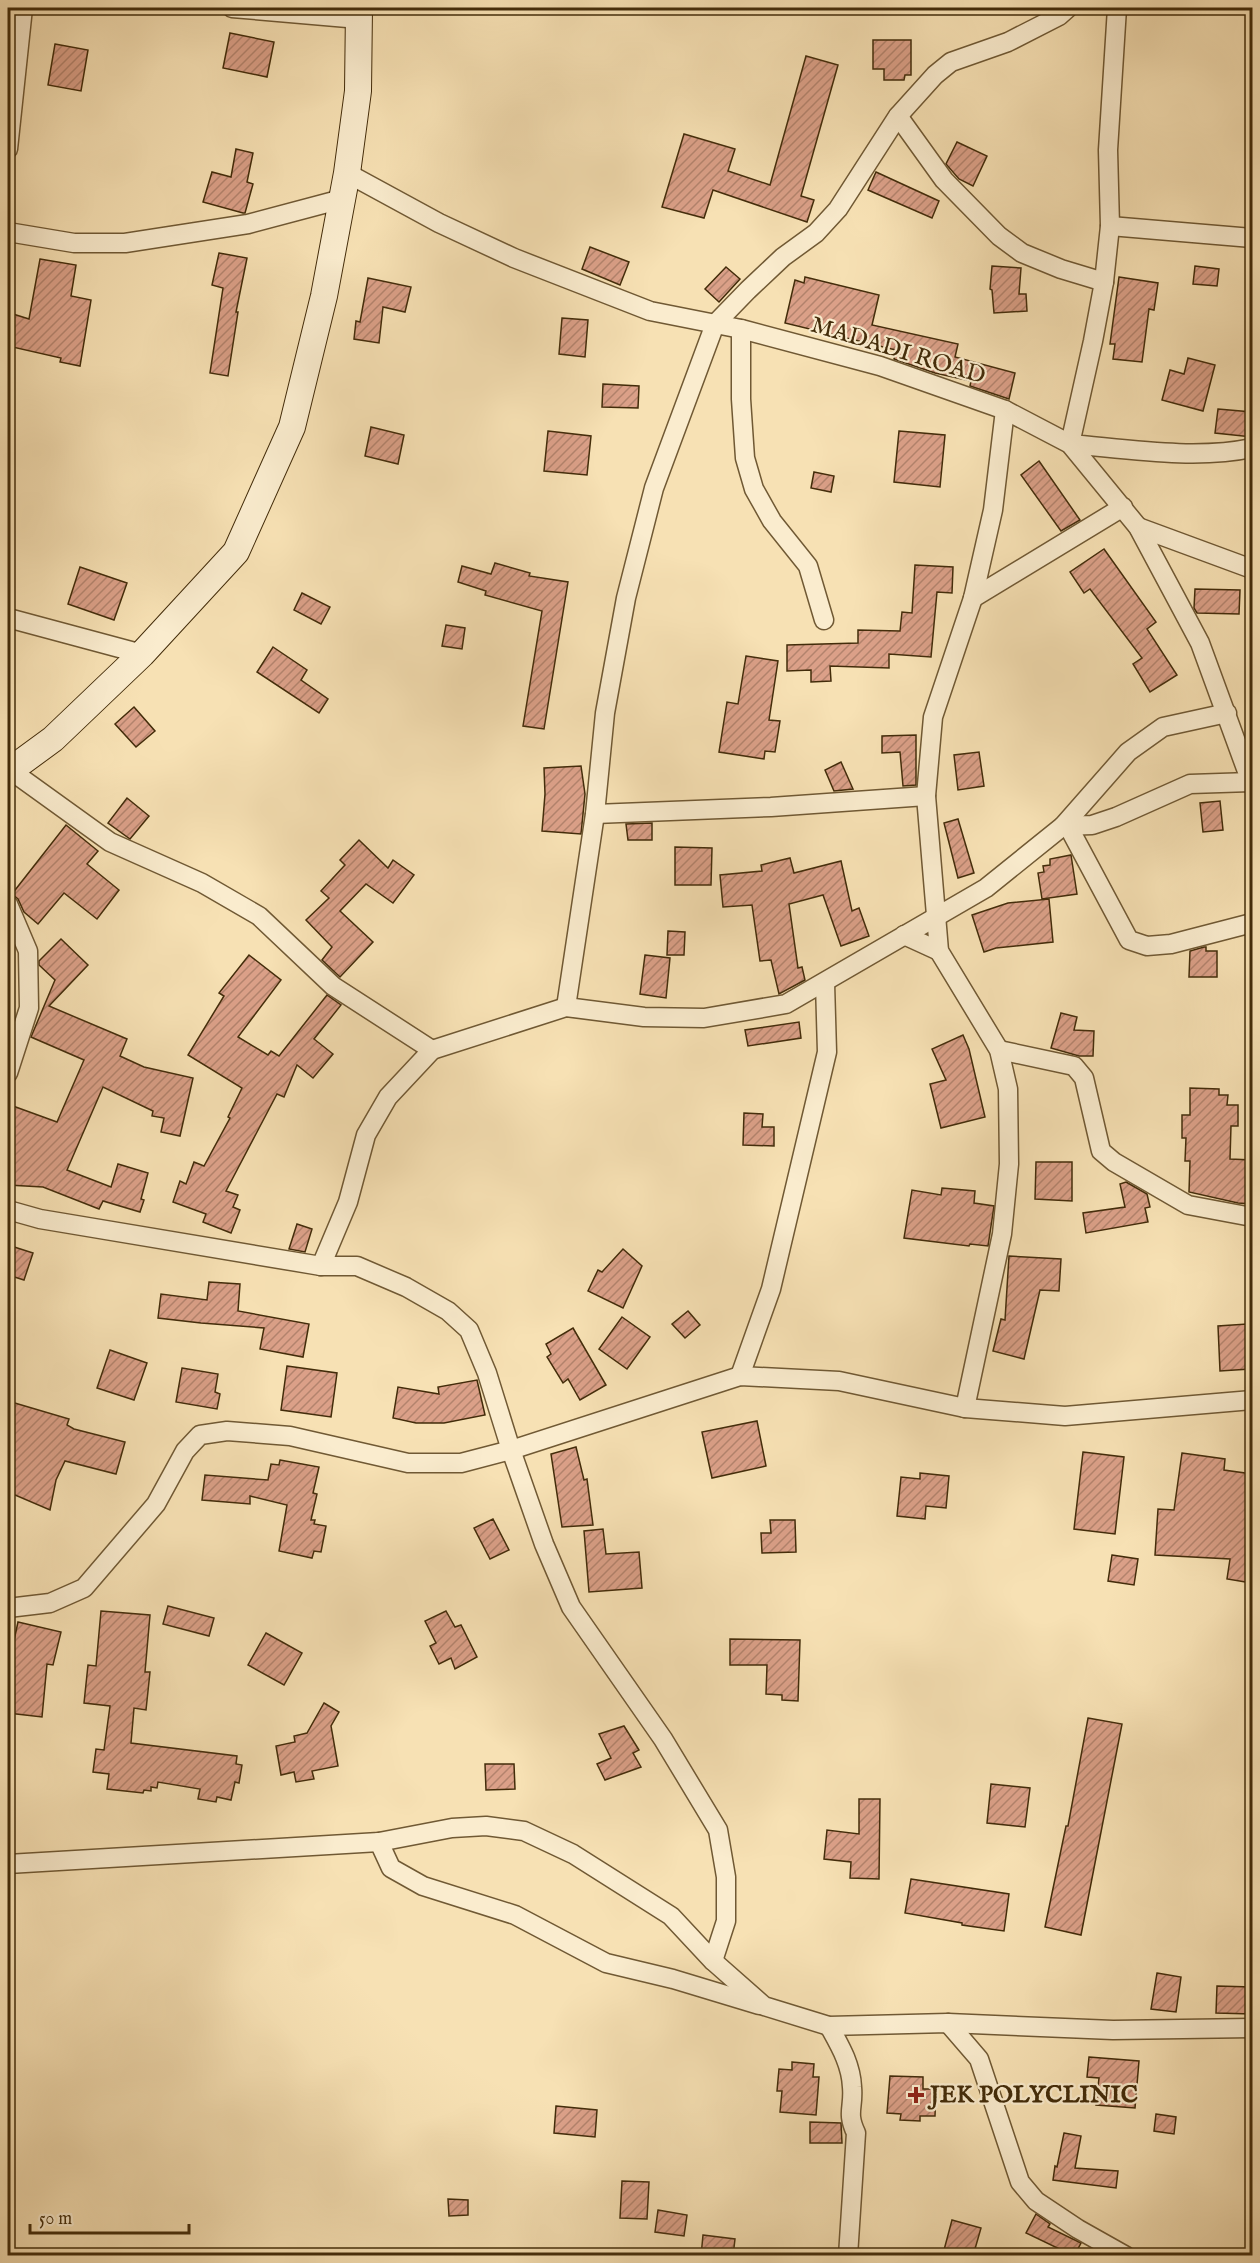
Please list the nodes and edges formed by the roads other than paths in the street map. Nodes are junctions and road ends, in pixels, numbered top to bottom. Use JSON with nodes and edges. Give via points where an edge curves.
{"nodes":[{"id":1,"x":23,"y":8,"type":"edge"},
{"id":2,"x":232,"y":8,"type":"edge"},
{"id":3,"x":1068,"y":8,"type":"edge"},
{"id":4,"x":1118,"y":8,"type":"edge"},
{"id":5,"x":359,"y":14,"type":"edge"},
{"id":6,"x":898,"y":116,"type":"junction"},
{"id":7,"x":8,"y":149,"type":"edge"},
{"id":8,"x":347,"y":173,"type":"junction"},
{"id":9,"x":342,"y":200,"type":"junction"},
{"id":10,"x":1110,"y":226,"type":"junction"},
{"id":11,"x":8,"y":232,"type":"edge"},
{"id":12,"x":1252,"y":238,"type":"edge"},
{"id":13,"x":1104,"y":282,"type":"junction"},
{"id":14,"x":715,"y":324,"type":"junction"},
{"id":15,"x":741,"y":329,"type":"junction"},
{"id":16,"x":1005,"y":410,"type":"junction"},
{"id":17,"x":1070,"y":444,"type":"junction"},
{"id":18,"x":1252,"y":448,"type":"edge"},
{"id":19,"x":1123,"y":507,"type":"junction"},
{"id":20,"x":1138,"y":527,"type":"junction"},
{"id":21,"x":1252,"y":569,"type":"edge"},
{"id":22,"x":973,"y":598,"type":"junction"},
{"id":23,"x":8,"y":618,"type":"edge"},
{"id":24,"x":824,"y":620,"type":"dead end"},
{"id":25,"x":142,"y":654,"type":"junction"},
{"id":26,"x":1227,"y":713,"type":"junction"},
{"id":27,"x":9,"y":771,"type":"edge"},
{"id":28,"x":1252,"y":783,"type":"edge"},
{"id":29,"x":926,"y":796,"type":"junction"},
{"id":30,"x":595,"y":814,"type":"junction"},
{"id":31,"x":1065,"y":826,"type":"junction"},
{"id":32,"x":8,"y":904,"type":"edge"},
{"id":33,"x":935,"y":918,"type":"junction"},
{"id":34,"x":1252,"y":923,"type":"edge"},
{"id":35,"x":904,"y":935,"type":"junction"},
{"id":36,"x":939,"y":951,"type":"junction"},
{"id":37,"x":825,"y":983,"type":"junction"},
{"id":38,"x":566,"y":1006,"type":"junction"},
{"id":39,"x":432,"y":1050,"type":"junction"},
{"id":40,"x":999,"y":1050,"type":"junction"},
{"id":41,"x":8,"y":1073,"type":"edge"},
{"id":42,"x":8,"y":1210,"type":"edge"},
{"id":43,"x":1252,"y":1217,"type":"edge"},
{"id":44,"x":321,"y":1266,"type":"junction"},
{"id":45,"x":740,"y":1376,"type":"junction"},
{"id":46,"x":1252,"y":1400,"type":"edge"},
{"id":47,"x":965,"y":1408,"type":"junction"},
{"id":48,"x":511,"y":1450,"type":"junction"},
{"id":49,"x":8,"y":1608,"type":"edge"},
{"id":50,"x":379,"y":1842,"type":"junction"},
{"id":51,"x":8,"y":1864,"type":"edge"},
{"id":52,"x":713,"y":1961,"type":"junction"},
{"id":53,"x":764,"y":2006,"type":"junction"},
{"id":54,"x":948,"y":2023,"type":"junction"},
{"id":55,"x":829,"y":2026,"type":"junction"},
{"id":56,"x":1252,"y":2028,"type":"edge"},
{"id":57,"x":848,"y":2256,"type":"edge"},
{"id":58,"x":1126,"y":2256,"type":"edge"}],
"edges":[{"from":1,"to":7,"type":"street"},
{"from":2,"to":5,"type":"street"},
{"from":3,"to":6,"type":"street","via":[[1008,42],[951,62]]},
{"from":4,"to":10,"type":"street","via":[[1107,150]]},
{"from":5,"to":8,"type":"main road","via":[[358,92]]},
{"from":6,"to":13,"type":"street","via":[[945,180],[999,236],[1022,253]]},
{"from":6,"to":14,"type":"street","via":[[838,209]]},
{"from":8,"to":9,"type":"main road"},
{"from":8,"to":14,"type":"street","name":"MADADI ROAD","via":[[514,258],[651,311]]},
{"from":9,"to":11,"type":"street","via":[[248,224],[125,243],[74,243]]},
{"from":9,"to":25,"type":"main road","via":[[292,428],[236,552]]},
{"from":10,"to":12,"type":"street"},
{"from":10,"to":13,"type":"street"},
{"from":13,"to":17,"type":"street"},
{"from":14,"to":15,"type":"street","name":"MADADI ROAD"},
{"from":14,"to":30,"type":"street","via":[[654,488],[626,598],[605,713]]},
{"from":15,"to":16,"type":"street","name":"MADADI ROAD","via":[[880,366]]},
{"from":15,"to":24,"type":"street","via":[[745,458],[754,489],[772,521],[808,566]]},
{"from":16,"to":17,"type":"street","name":"MADADI ROAD"},
{"from":16,"to":22,"type":"street","via":[[993,510]]},
{"from":17,"to":18,"type":"street","via":[[1154,451],[1231,452]]},
{"from":17,"to":19,"type":"street","name":"MADADI ROAD"},
{"from":19,"to":20,"type":"street","name":"MADADI ROAD"},
{"from":19,"to":22,"type":"street"},
{"from":20,"to":21,"type":"street"},
{"from":20,"to":26,"type":"street","name":"MADADI ROAD","via":[[1200,643]]},
{"from":22,"to":29,"type":"street","via":[[933,717]]},
{"from":23,"to":25,"type":"street"},
{"from":25,"to":27,"type":"main road","via":[[52,739]]},
{"from":26,"to":28,"type":"street","name":"MADADI ROAD"},
{"from":26,"to":31,"type":"street","via":[[1163,727],[1128,752]]},
{"from":27,"to":39,"type":"street","via":[[110,842],[202,883],[259,916],[333,986]]},
{"from":28,"to":31,"type":"street","via":[[1190,784],[1116,817],[1092,825]]},
{"from":29,"to":30,"type":"street"},
{"from":29,"to":33,"type":"street"},
{"from":30,"to":38,"type":"street"},
{"from":31,"to":33,"type":"street","via":[[986,888]]},
{"from":31,"to":34,"type":"street","via":[[1129,940],[1147,946],[1171,944]]},
{"from":32,"to":41,"type":"street","via":[[28,951],[29,1008]]},
{"from":33,"to":35,"type":"street"},
{"from":33,"to":36,"type":"street"},
{"from":35,"to":36,"type":"street"},
{"from":35,"to":37,"type":"street"},
{"from":36,"to":40,"type":"street"},
{"from":37,"to":38,"type":"street","via":[[786,1004],[704,1018],[644,1017]]},
{"from":37,"to":45,"type":"street","via":[[827,1052],[771,1289]]},
{"from":38,"to":39,"type":"street"},
{"from":39,"to":44,"type":"street","via":[[388,1097],[366,1135],[348,1202]]},
{"from":40,"to":43,"type":"street","via":[[1074,1066],[1084,1078],[1101,1151],[1114,1162],[1188,1205]]},
{"from":40,"to":47,"type":"street","via":[[1008,1089],[1010,1164],[1002,1234]]},
{"from":42,"to":44,"type":"street","via":[[40,1219]]},
{"from":44,"to":48,"type":"street","via":[[357,1266],[406,1287],[448,1311],[469,1330]]},
{"from":45,"to":47,"type":"street","via":[[839,1381]]},
{"from":45,"to":48,"type":"street"},
{"from":46,"to":47,"type":"street","via":[[1065,1416]]},
{"from":48,"to":49,"type":"street","via":[[461,1463],[408,1463],[290,1436],[227,1431],[200,1436],[185,1451],[156,1504],[84,1588],[50,1603]]},
{"from":48,"to":52,"type":"street","via":[[543,1544],[571,1607],[663,1739],[718,1830],[726,1876],[726,1921]]},
{"from":50,"to":51,"type":"street"},
{"from":50,"to":52,"type":"street","via":[[452,1828],[486,1826],[524,1831],[573,1854],[671,1916]]},
{"from":50,"to":53,"type":"street","via":[[391,1868],[423,1886],[515,1915],[606,1963]]},
{"from":52,"to":53,"type":"street"},
{"from":53,"to":55,"type":"street"},
{"from":54,"to":55,"type":"street"},
{"from":54,"to":56,"type":"street","via":[[1113,2030]]},
{"from":54,"to":58,"type":"street","via":[[979,2059],[1020,2182],[1036,2201]]},
{"from":55,"to":57,"type":"street","via":[[848,2061],[853,2088],[850,2120],[856,2133]]}]}
